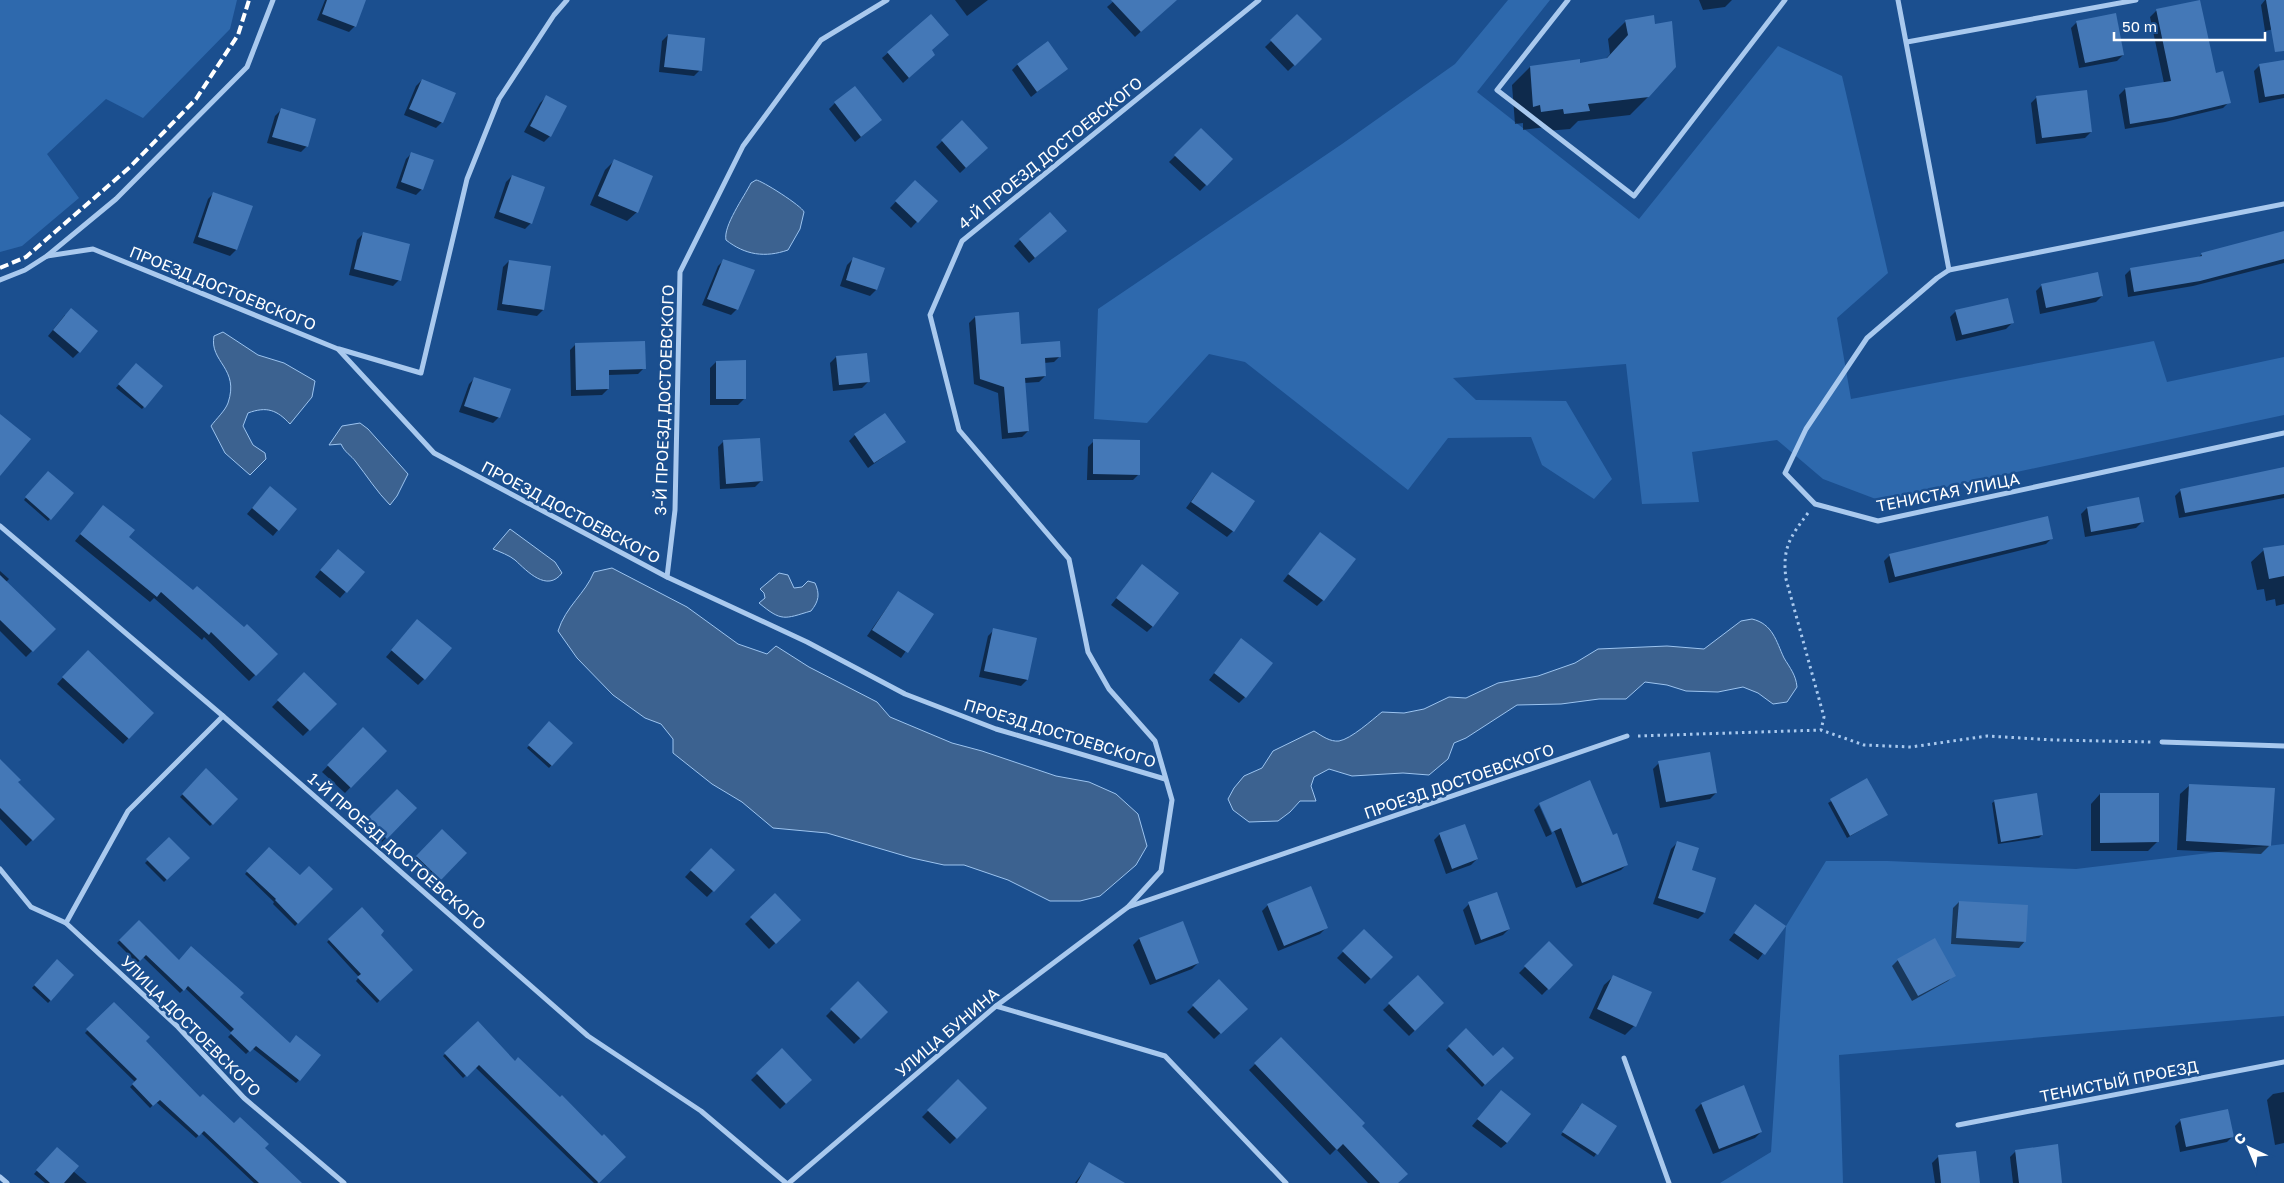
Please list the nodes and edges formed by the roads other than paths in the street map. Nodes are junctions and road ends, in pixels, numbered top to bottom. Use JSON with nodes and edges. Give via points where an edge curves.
{"nodes":[{"id":1,"x":273,"y":0,"type":"edge"},
{"id":2,"x":566,"y":0,"type":"edge"},
{"id":3,"x":887,"y":0,"type":"edge"},
{"id":4,"x":1259,"y":0,"type":"edge"},
{"id":5,"x":1568,"y":0,"type":"edge"},
{"id":6,"x":1785,"y":0,"type":"edge"},
{"id":7,"x":1898,"y":0,"type":"edge"},
{"id":8,"x":2136,"y":0,"type":"edge"},
{"id":9,"x":1907,"y":42,"type":"junction"},
{"id":10,"x":2284,"y":204,"type":"edge"},
{"id":11,"x":47,"y":256,"type":"junction"},
{"id":12,"x":1949,"y":270,"type":"junction"},
{"id":13,"x":0,"y":280,"type":"edge"},
{"id":14,"x":338,"y":349,"type":"junction"},
{"id":15,"x":2284,"y":433,"type":"edge"},
{"id":16,"x":0,"y":526,"type":"edge"},
{"id":17,"x":667,"y":577,"type":"junction"},
{"id":18,"x":223,"y":716,"type":"junction"},
{"id":19,"x":1627,"y":736,"type":"road end"},
{"id":20,"x":2162,"y":742,"type":"road end"},
{"id":21,"x":2284,"y":746,"type":"edge"},
{"id":22,"x":1166,"y":779,"type":"junction"},
{"id":23,"x":0,"y":869,"type":"edge"},
{"id":24,"x":1128,"y":907,"type":"junction"},
{"id":25,"x":66,"y":923,"type":"junction"},
{"id":26,"x":996,"y":1006,"type":"junction"},
{"id":27,"x":1624,"y":1058,"type":"dead end"},
{"id":28,"x":2284,"y":1062,"type":"edge"},
{"id":29,"x":1958,"y":1125,"type":"dead end"},
{"id":30,"x":0,"y":1177,"type":"edge"},
{"id":31,"x":7,"y":1183,"type":"edge"},
{"id":32,"x":344,"y":1183,"type":"edge"},
{"id":33,"x":788,"y":1183,"type":"edge"},
{"id":34,"x":1286,"y":1183,"type":"edge"},
{"id":35,"x":1669,"y":1183,"type":"edge"}],
"edges":[{"from":1,"to":11,"type":"street","via":[[247,67],[116,199]]},
{"from":2,"to":14,"type":"street","via":[[499,99],[468,179],[422,373]]},
{"from":3,"to":17,"type":"street","name":"3-Й ПРОЕЗД ДОСТОЕВСКОГО","via":[[821,40],[743,146],[680,272],[675,510]]},
{"from":4,"to":22,"type":"street","name":"4-Й ПРОЕЗД ДОСТОЕВСКОГО","via":[[962,241],[930,315],[959,430],[1070,559],[1088,652],[1108,689],[1154,741]]},
{"from":5,"to":6,"type":"street","via":[[1497,90],[1634,196]]},
{"from":7,"to":9,"type":"street"},
{"from":8,"to":9,"type":"street"},
{"from":9,"to":12,"type":"street"},
{"from":10,"to":12,"type":"street"},
{"from":11,"to":13,"type":"street","name":"ПРОЕЗД ДОСТОЕВСКОГО"},
{"from":11,"to":14,"type":"street","name":"ПРОЕЗД ДОСТОЕВСКОГО","via":[[93,249]]},
{"from":12,"to":15,"type":"street","name":"ТЕНИСТАЯ УЛИЦА","via":[[1867,338],[1806,429],[1785,473],[1815,504],[1878,522]]},
{"from":14,"to":17,"type":"street","name":"ПРОЕЗД ДОСТОЕВСКОГО","via":[[434,453]]},
{"from":16,"to":18,"type":"street","name":"1-Й ПРОЕЗД ДОСТОЕВСКОГО"},
{"from":17,"to":22,"type":"street","name":"ПРОЕЗД ДОСТОЕВСКОГО","via":[[807,642],[904,694],[996,729]]},
{"from":18,"to":25,"type":"street","via":[[128,811]]},
{"from":18,"to":33,"type":"street","name":"1-Й ПРОЕЗД ДОСТОЕВСКОГО","via":[[588,1036],[701,1112]]},
{"from":19,"to":24,"type":"street","name":"ПРОЕЗД ДОСТОЕВСКОГО"},
{"from":20,"to":21,"type":"street"},
{"from":22,"to":24,"type":"street","name":"4-Й ПРОЕЗД ДОСТОЕВСКОГО","via":[[1172,800],[1161,870]]},
{"from":23,"to":25,"type":"street","name":"УЛИЦА ДОСТОЕВСКОГО","via":[[32,906]]},
{"from":24,"to":26,"type":"street","name":"УЛИЦА БУНИНА"},
{"from":25,"to":32,"type":"street","name":"УЛИЦА ДОСТОЕВСКОГО","via":[[178,1027],[244,1098]]},
{"from":26,"to":33,"type":"street","name":"УЛИЦА БУНИНА"},
{"from":26,"to":34,"type":"street","via":[[1165,1056]]},
{"from":27,"to":35,"type":"street"},
{"from":28,"to":29,"type":"street","name":"ТЕНИСТЫЙ ПРОЕЗД"},
{"from":30,"to":31,"type":"street"}]}
